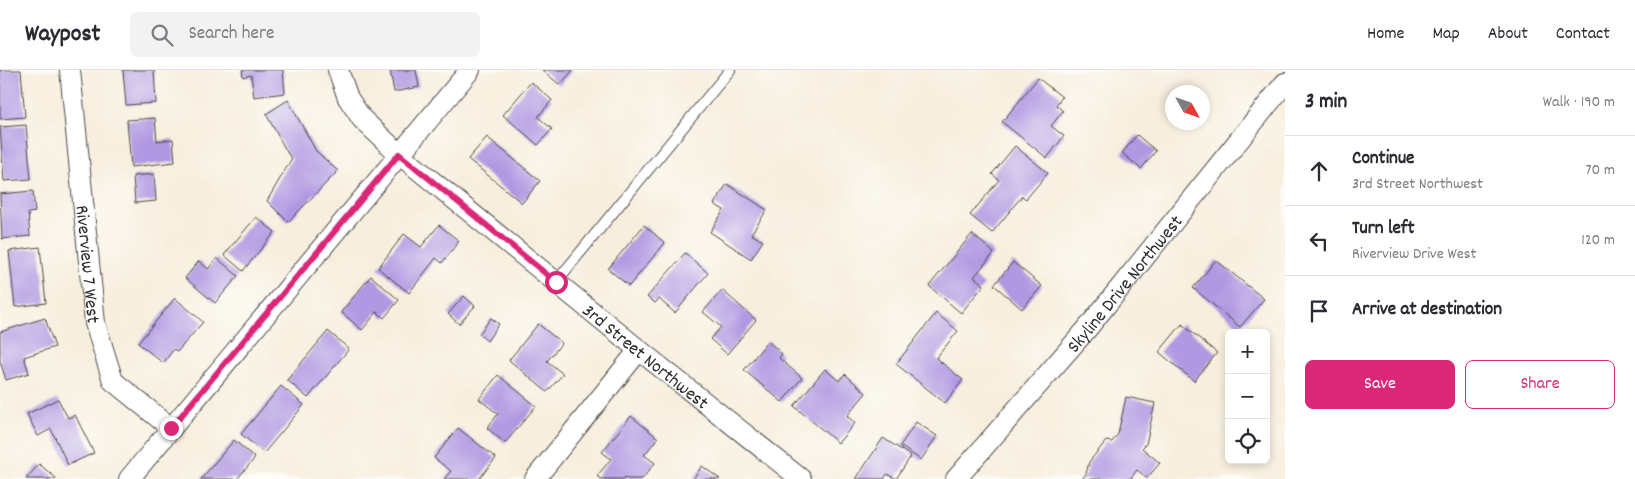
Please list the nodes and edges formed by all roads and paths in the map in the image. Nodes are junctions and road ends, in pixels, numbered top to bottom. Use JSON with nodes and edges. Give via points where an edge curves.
{"nodes":[{"id":1,"x":70,"y":70,"type":"edge"},
{"id":2,"x":338,"y":70,"type":"edge"},
{"id":3,"x":470,"y":70,"type":"edge"},
{"id":4,"x":730,"y":70,"type":"edge"},
{"id":5,"x":1285,"y":83,"type":"edge"},
{"id":6,"x":399,"y":154,"type":"junction"},
{"id":7,"x":556,"y":282,"type":"junction"},
{"id":8,"x":639,"y":350,"type":"junction"},
{"id":9,"x":171,"y":428,"type":"junction"},
{"id":10,"x":129,"y":479,"type":"edge"},
{"id":11,"x":535,"y":479,"type":"edge"},
{"id":12,"x":801,"y":479,"type":"edge"},
{"id":13,"x":956,"y":479,"type":"edge"}],
"edges":[{"from":1,"to":9,"type":"street","name":"Riverview 7 West","via":[[95,323],[113,381]]},
{"from":2,"to":6,"type":"street","name":"3rd Street Northwest","via":[[348,98],[362,119]]},
{"from":3,"to":6,"type":"street"},
{"from":4,"to":7,"type":"lane"},
{"from":5,"to":13,"type":"street","name":"Skyline Drive Northwest","via":[[1086,330]]},
{"from":6,"to":7,"type":"street","name":"3rd Street Northwest"},
{"from":6,"to":9,"type":"street"},
{"from":7,"to":8,"type":"street","name":"3rd Street Northwest"},
{"from":8,"to":11,"type":"street"},
{"from":8,"to":12,"type":"street","name":"3rd Street Northwest"},
{"from":9,"to":10,"type":"street"}]}
